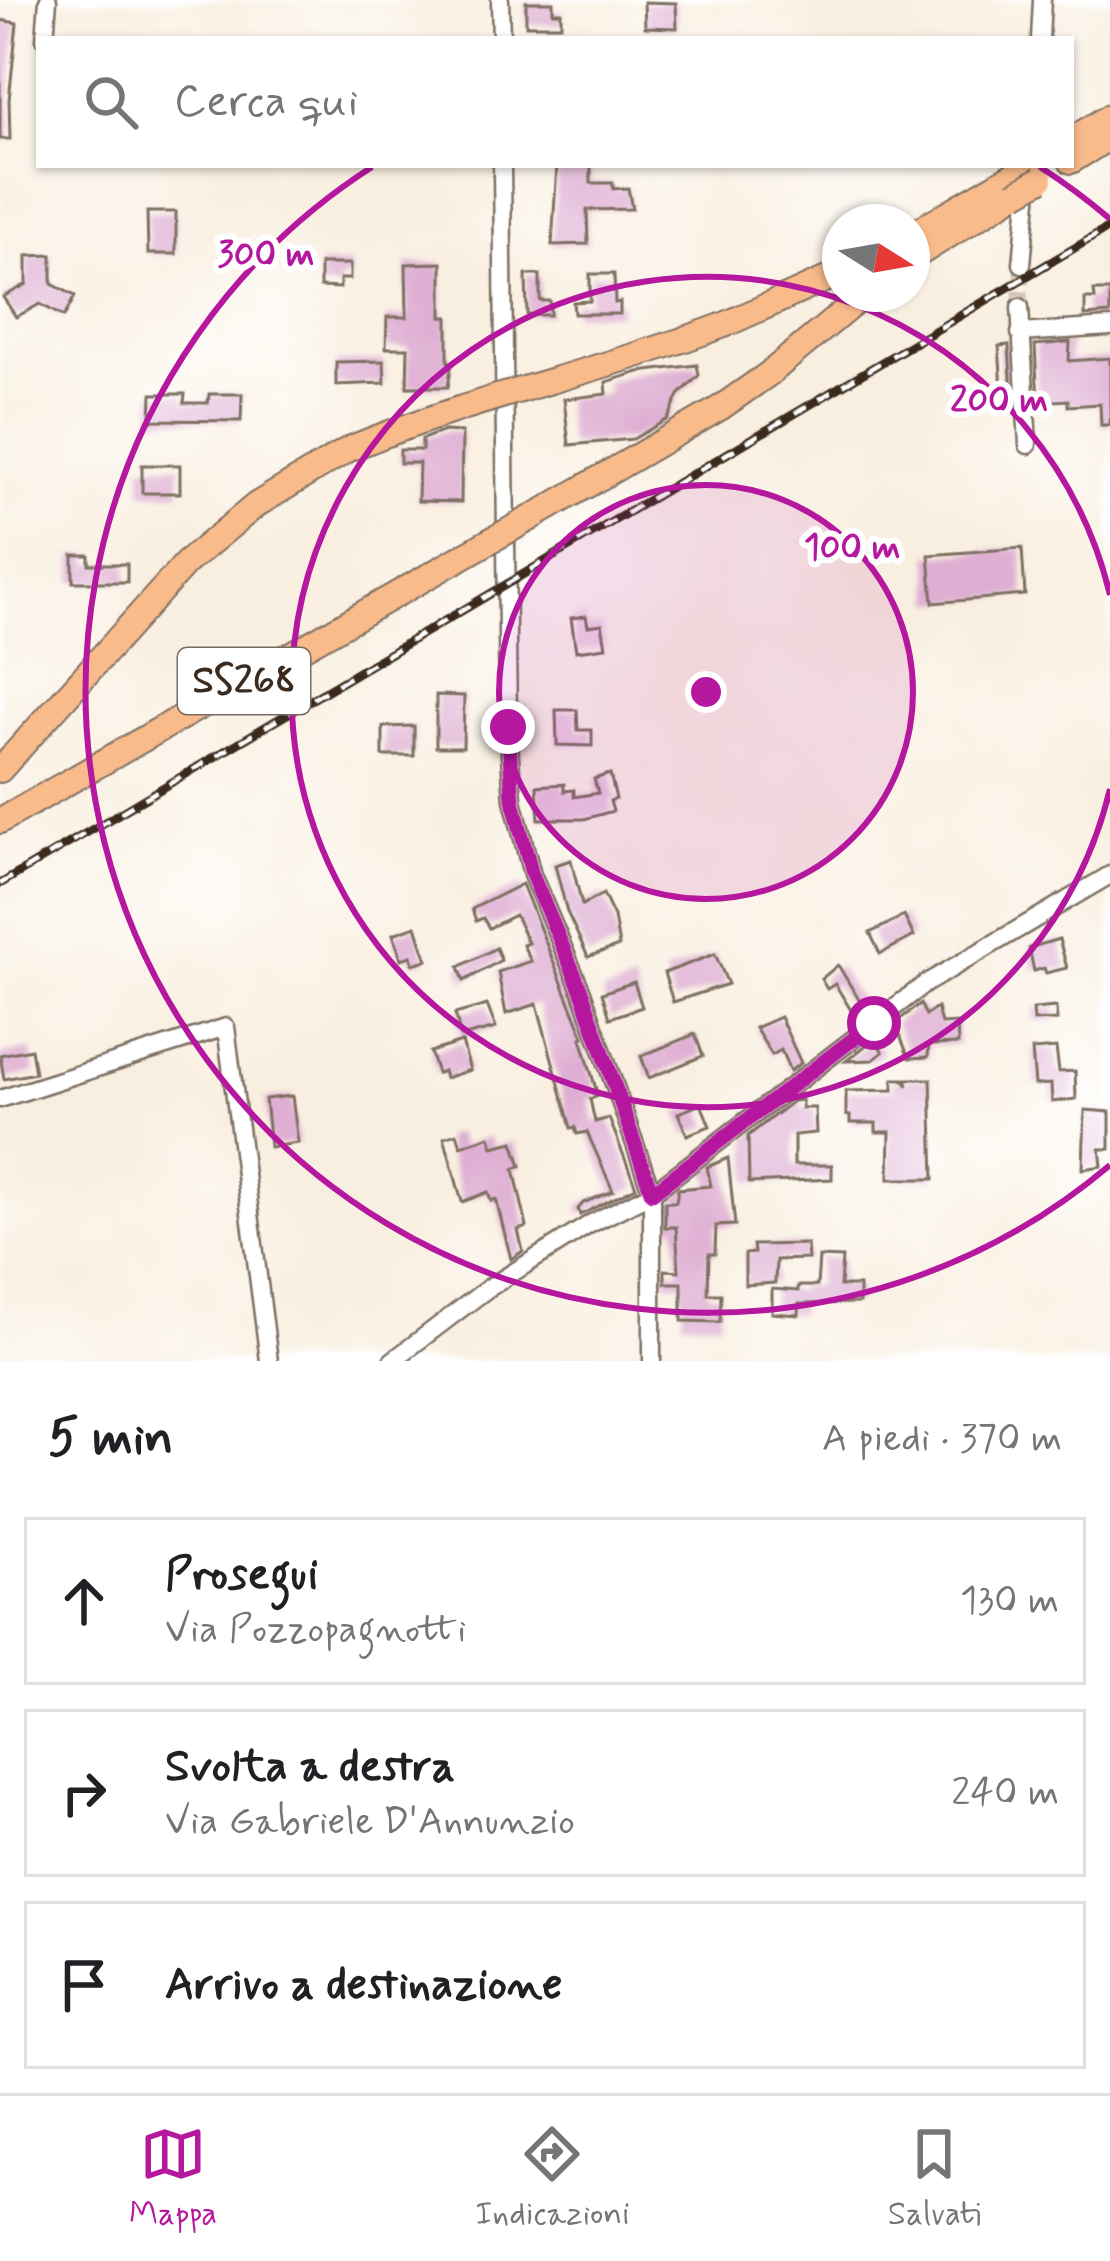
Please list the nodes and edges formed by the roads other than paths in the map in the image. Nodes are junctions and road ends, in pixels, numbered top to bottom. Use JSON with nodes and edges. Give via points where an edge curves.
{"nodes":[{"id":1,"x":48,"y":0,"type":"edge"},
{"id":2,"x":500,"y":0,"type":"edge"},
{"id":3,"x":1042,"y":0,"type":"edge"},
{"id":4,"x":45,"y":36,"type":"edge"},
{"id":5,"x":501,"y":36,"type":"edge"},
{"id":6,"x":1040,"y":36,"type":"edge"},
{"id":7,"x":1110,"y":116,"type":"edge"},
{"id":8,"x":1110,"y":137,"type":"edge"},
{"id":9,"x":1074,"y":138,"type":"edge"},
{"id":10,"x":1074,"y":159,"type":"edge"},
{"id":11,"x":502,"y":168,"type":"edge"},
{"id":12,"x":1027,"y":175,"type":"edge"},
{"id":13,"x":930,"y":225,"type":"edge"},
{"id":14,"x":930,"y":245,"type":"edge"},
{"id":15,"x":1022,"y":264,"type":"tunnel mouth"},
{"id":16,"x":822,"y":281,"type":"edge"},
{"id":17,"x":1020,"y":307,"type":"tunnel mouth"},
{"id":18,"x":843,"y":312,"type":"edge"},
{"id":19,"x":1110,"y":327,"type":"edge"},
{"id":20,"x":1020,"y":332,"type":"junction"},
{"id":21,"x":1028,"y":445,"type":"dead end"},
{"id":22,"x":0,"y":770,"type":"edge"},
{"id":23,"x":0,"y":820,"type":"edge"},
{"id":24,"x":1110,"y":875,"type":"edge"},
{"id":25,"x":0,"y":1099,"type":"edge"},
{"id":26,"x":652,"y":1193,"type":"junction"},
{"id":27,"x":268,"y":1361,"type":"edge"},
{"id":28,"x":392,"y":1361,"type":"edge"},
{"id":29,"x":652,"y":1361,"type":"edge"}],
"edges":[{"from":1,"to":4,"type":"street"},
{"from":2,"to":5,"type":"street"},
{"from":3,"to":6,"type":"street"},
{"from":7,"to":9,"type":"highway"},
{"from":8,"to":10,"type":"highway"},
{"from":11,"to":26,"type":"street","via":[[513,800],[532,875]]},
{"from":12,"to":13,"type":"highway"},
{"from":12,"to":14,"type":"highway"},
{"from":12,"to":15,"type":"street"},
{"from":16,"to":22,"type":"highway","number":"SS268","bridge":true,"via":[[663,348],[349,449],[256,505],[186,563]]},
{"from":17,"to":20,"type":"street"},
{"from":18,"to":23,"type":"highway","number":"SS268","bridge":true,"via":[[720,409]]},
{"from":19,"to":20,"type":"street"},
{"from":20,"to":21,"type":"street"},
{"from":24,"to":26,"type":"street","via":[[925,984]]},
{"from":25,"to":27,"type":"street","via":[[226,1027]]},
{"from":26,"to":28,"type":"street","via":[[487,1289]]},
{"from":26,"to":29,"type":"street"}]}
